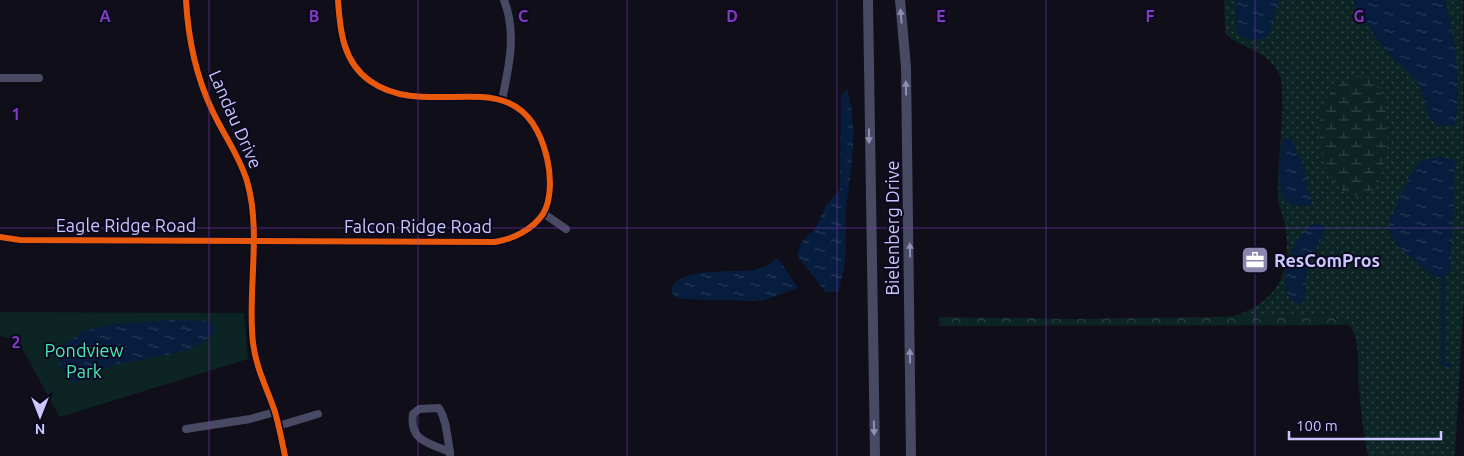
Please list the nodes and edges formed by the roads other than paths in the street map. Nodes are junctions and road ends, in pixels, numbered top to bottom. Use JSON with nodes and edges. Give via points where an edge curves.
{"nodes":[{"id":1,"x":186,"y":0,"type":"edge"},
{"id":2,"x":338,"y":0,"type":"edge"},
{"id":3,"x":504,"y":0,"type":"edge"},
{"id":4,"x":868,"y":0,"type":"edge"},
{"id":5,"x":900,"y":0,"type":"edge"},
{"id":6,"x":0,"y":78,"type":"edge"},
{"id":7,"x":39,"y":78,"type":"dead end"},
{"id":8,"x":502,"y":100,"type":"junction"},
{"id":9,"x":544,"y":213,"type":"junction"},
{"id":10,"x":566,"y":229,"type":"dead end"},
{"id":11,"x":0,"y":237,"type":"edge"},
{"id":12,"x":253,"y":240,"type":"junction"},
{"id":13,"x":275,"y":412,"type":"junction"},
{"id":14,"x":318,"y":414,"type":"dead end"},
{"id":15,"x":278,"y":426,"type":"junction"},
{"id":16,"x":186,"y":428,"type":"dead end"},
{"id":17,"x":450,"y":454,"type":"edge"},
{"id":18,"x":285,"y":456,"type":"edge"},
{"id":19,"x":875,"y":456,"type":"edge"},
{"id":20,"x":911,"y":456,"type":"edge"}],
"edges":[{"from":1,"to":12,"type":"street","name":"Landau Drive","via":[[198,75],[212,110],[238,156],[247,182]]},
{"from":2,"to":8,"type":"street","via":[[340,32],[349,58],[359,72],[380,88],[410,96]]},
{"from":3,"to":8,"type":"street","via":[[512,37]]},
{"from":4,"to":19,"type":"street","name":"Bielenberg Drive","one_way":true},
{"from":20,"to":5,"type":"street","name":"Bielenberg Drive","one_way":true,"via":[[906,77]]},
{"from":6,"to":7,"type":"street"},
{"from":8,"to":9,"type":"street","via":[[525,112],[543,142],[550,178]]},
{"from":9,"to":10,"type":"street"},
{"from":9,"to":12,"type":"street","name":"Falcon Ridge Road","via":[[522,233],[509,240],[494,242]]},
{"from":11,"to":12,"type":"street","name":"Eagle Ridge Road","via":[[20,240]]},
{"from":12,"to":13,"type":"street","name":"Landau Drive","via":[[253,343],[259,372]]},
{"from":13,"to":15,"type":"street","name":"Landau Drive"},
{"from":13,"to":16,"type":"street"},
{"from":14,"to":15,"type":"street"},
{"from":15,"to":18,"type":"street","name":"Landau Drive"},
{"from":17,"to":17,"type":"street","via":[[439,408],[418,409],[413,414],[414,432],[419,438]]}]}
